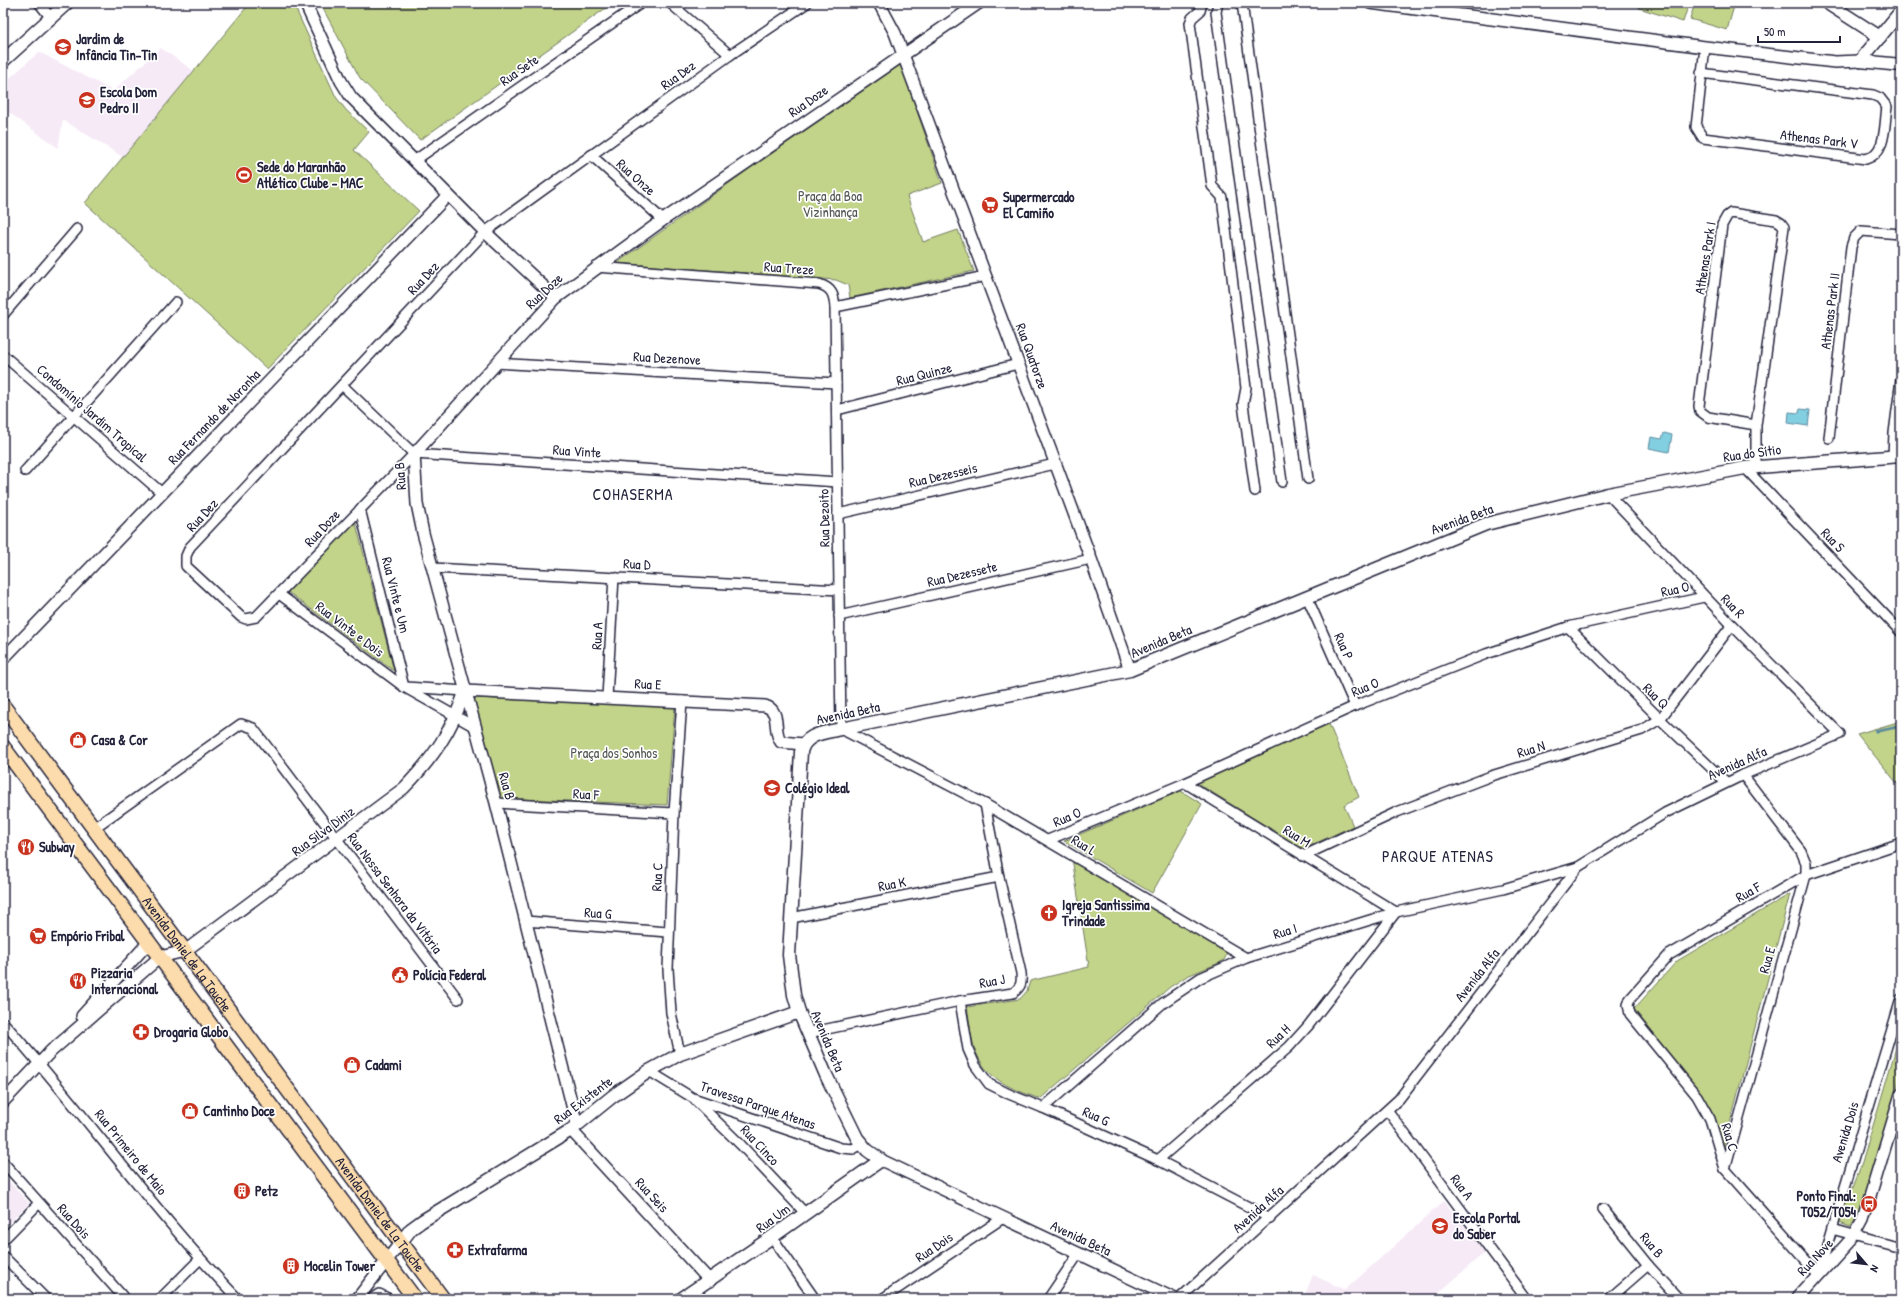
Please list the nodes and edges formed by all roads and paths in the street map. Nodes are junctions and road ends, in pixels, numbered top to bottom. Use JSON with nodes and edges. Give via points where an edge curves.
{"nodes":[{"id":1,"x":40,"y":3,"type":"edge"},
{"id":2,"x":68,"y":3,"type":"edge"},
{"id":3,"x":306,"y":3,"type":"edge"},
{"id":4,"x":641,"y":3,"type":"edge"},
{"id":5,"x":670,"y":3,"type":"edge"},
{"id":6,"x":807,"y":3,"type":"edge"},
{"id":7,"x":879,"y":3,"type":"edge"},
{"id":8,"x":979,"y":3,"type":"edge"},
{"id":9,"x":1202,"y":3,"type":"edge"},
{"id":10,"x":1218,"y":3,"type":"edge"},
{"id":11,"x":1242,"y":3,"type":"edge"},
{"id":12,"x":1370,"y":3,"type":"edge"},
{"id":13,"x":1827,"y":3,"type":"edge"},
{"id":14,"x":1901,"y":11,"type":"edge"},
{"id":15,"x":51,"y":18,"type":"junction"},
{"id":16,"x":1880,"y":37,"type":"junction"},
{"id":17,"x":1705,"y":47,"type":"junction"},
{"id":18,"x":903,"y":54,"type":"junction"},
{"id":19,"x":730,"y":55,"type":"junction"},
{"id":20,"x":3,"y":61,"type":"edge"},
{"id":21,"x":1860,"y":61,"type":"junction"},
{"id":22,"x":1901,"y":65,"type":"edge"},
{"id":23,"x":1701,"y":73,"type":"junction"},
{"id":24,"x":590,"y":155,"type":"junction"},
{"id":25,"x":414,"y":162,"type":"junction"},
{"id":26,"x":448,"y":195,"type":"junction"},
{"id":27,"x":663,"y":220,"type":"junction"},
{"id":28,"x":77,"y":229,"type":"dead end"},
{"id":29,"x":486,"y":232,"type":"junction"},
{"id":30,"x":1901,"y":234,"type":"edge"},
{"id":31,"x":596,"y":267,"type":"junction"},
{"id":32,"x":986,"y":276,"type":"junction"},
{"id":33,"x":556,"y":298,"type":"junction"},
{"id":34,"x":176,"y":302,"type":"dead end"},
{"id":35,"x":835,"y":307,"type":"junction"},
{"id":36,"x":3,"y":315,"type":"edge"},
{"id":37,"x":3,"y":355,"type":"edge"},
{"id":38,"x":496,"y":363,"type":"junction"},
{"id":39,"x":1018,"y":364,"type":"junction"},
{"id":40,"x":1901,"y":379,"type":"edge"},
{"id":41,"x":836,"y":383,"type":"junction"},
{"id":42,"x":342,"y":385,"type":"junction"},
{"id":43,"x":836,"y":410,"type":"junction"},
{"id":44,"x":74,"y":416,"type":"junction"},
{"id":45,"x":1756,"y":425,"type":"junction"},
{"id":46,"x":1829,"y":438,"type":"dead end"},
{"id":47,"x":414,"y":454,"type":"junction"},
{"id":48,"x":1897,"y":456,"type":"edge"},
{"id":49,"x":1055,"y":464,"type":"junction"},
{"id":50,"x":1750,"y":467,"type":"junction"},
{"id":51,"x":24,"y":471,"type":"dead end"},
{"id":52,"x":1308,"y":479,"type":"dead end"},
{"id":53,"x":838,"y":482,"type":"junction"},
{"id":54,"x":1282,"y":482,"type":"dead end"},
{"id":55,"x":1255,"y":490,"type":"dead end"},
{"id":56,"x":162,"y":493,"type":"junction"},
{"id":57,"x":1608,"y":494,"type":"junction"},
{"id":58,"x":360,"y":509,"type":"junction"},
{"id":59,"x":838,"y":514,"type":"junction"},
{"id":60,"x":1091,"y":559,"type":"junction"},
{"id":61,"x":433,"y":568,"type":"junction"},
{"id":62,"x":614,"y":577,"type":"junction"},
{"id":63,"x":839,"y":590,"type":"junction"},
{"id":64,"x":279,"y":594,"type":"junction"},
{"id":65,"x":1307,"y":597,"type":"junction"},
{"id":66,"x":1704,"y":597,"type":"junction"},
{"id":67,"x":260,"y":614,"type":"joint"},
{"id":68,"x":839,"y":616,"type":"junction"},
{"id":69,"x":1732,"y":625,"type":"junction"},
{"id":70,"x":1568,"y":627,"type":"junction"},
{"id":71,"x":1901,"y":632,"type":"edge"},
{"id":72,"x":3,"y":660,"type":"edge"},
{"id":73,"x":1130,"y":670,"type":"junction"},
{"id":74,"x":404,"y":687,"type":"junction"},
{"id":75,"x":465,"y":691,"type":"junction"},
{"id":76,"x":607,"y":697,"type":"junction"},
{"id":77,"x":682,"y":700,"type":"junction"},
{"id":78,"x":3,"y":706,"type":"edge"},
{"id":79,"x":1355,"y":706,"type":"junction"},
{"id":80,"x":456,"y":718,"type":"junction"},
{"id":81,"x":1660,"y":719,"type":"junction"},
{"id":82,"x":475,"y":727,"type":"junction"},
{"id":83,"x":841,"y":729,"type":"junction"},
{"id":84,"x":1840,"y":734,"type":"joint"},
{"id":85,"x":803,"y":744,"type":"junction"},
{"id":86,"x":3,"y":747,"type":"edge"},
{"id":87,"x":1743,"y":775,"type":"junction"},
{"id":88,"x":1726,"y":782,"type":"junction"},
{"id":89,"x":1185,"y":783,"type":"junction"},
{"id":90,"x":496,"y":803,"type":"junction"},
{"id":91,"x":985,"y":804,"type":"junction"},
{"id":92,"x":674,"y":813,"type":"junction"},
{"id":93,"x":94,"y":828,"type":"junction"},
{"id":94,"x":337,"y":840,"type":"junction"},
{"id":95,"x":1048,"y":840,"type":"junction"},
{"id":96,"x":1901,"y":843,"type":"edge"},
{"id":97,"x":1303,"y":856,"type":"junction"},
{"id":98,"x":1578,"y":868,"type":"junction"},
{"id":99,"x":1806,"y":875,"type":"junction"},
{"id":100,"x":999,"y":877,"type":"junction"},
{"id":101,"x":1396,"y":912,"type":"junction"},
{"id":102,"x":791,"y":918,"type":"junction"},
{"id":103,"x":525,"y":921,"type":"junction"},
{"id":104,"x":170,"y":930,"type":"junction"},
{"id":105,"x":668,"y":932,"type":"junction"},
{"id":106,"x":149,"y":942,"type":"junction"},
{"id":107,"x":185,"y":951,"type":"junction"},
{"id":108,"x":160,"y":957,"type":"junction"},
{"id":109,"x":1246,"y":958,"type":"junction"},
{"id":110,"x":458,"y":999,"type":"dead end"},
{"id":111,"x":1630,"y":999,"type":"joint"},
{"id":112,"x":1901,"y":999,"type":"edge"},
{"id":113,"x":960,"y":1001,"type":"junction"},
{"id":114,"x":799,"y":1012,"type":"junction"},
{"id":115,"x":3,"y":1022,"type":"edge"},
{"id":116,"x":808,"y":1033,"type":"junction"},
{"id":117,"x":49,"y":1053,"type":"junction"},
{"id":118,"x":680,"y":1054,"type":"junction"},
{"id":119,"x":40,"y":1063,"type":"junction"},
{"id":120,"x":649,"y":1071,"type":"junction"},
{"id":121,"x":1901,"y":1094,"type":"edge"},
{"id":122,"x":693,"y":1098,"type":"junction"},
{"id":123,"x":3,"y":1102,"type":"edge"},
{"id":124,"x":1043,"y":1108,"type":"junction"},
{"id":125,"x":1388,"y":1111,"type":"junction"},
{"id":126,"x":574,"y":1127,"type":"junction"},
{"id":127,"x":862,"y":1144,"type":"junction"},
{"id":128,"x":881,"y":1160,"type":"junction"},
{"id":129,"x":1158,"y":1160,"type":"junction"},
{"id":130,"x":3,"y":1162,"type":"edge"},
{"id":131,"x":1725,"y":1169,"type":"junction"},
{"id":132,"x":39,"y":1203,"type":"junction"},
{"id":133,"x":1603,"y":1209,"type":"dead end"},
{"id":134,"x":805,"y":1213,"type":"junction"},
{"id":135,"x":1003,"y":1218,"type":"junction"},
{"id":136,"x":1270,"y":1218,"type":"junction"},
{"id":137,"x":1832,"y":1229,"type":"junction"},
{"id":138,"x":1855,"y":1236,"type":"junction"},
{"id":139,"x":772,"y":1237,"type":"junction"},
{"id":140,"x":3,"y":1240,"type":"edge"},
{"id":141,"x":401,"y":1242,"type":"junction"},
{"id":142,"x":1901,"y":1248,"type":"edge"},
{"id":143,"x":1078,"y":1253,"type":"junction"},
{"id":144,"x":3,"y":1256,"type":"edge"},
{"id":145,"x":200,"y":1259,"type":"junction"},
{"id":146,"x":386,"y":1261,"type":"junction"},
{"id":147,"x":1648,"y":1265,"type":"junction"},
{"id":148,"x":1819,"y":1275,"type":"junction"},
{"id":149,"x":710,"y":1280,"type":"junction"},
{"id":150,"x":46,"y":1299,"type":"edge"},
{"id":151,"x":125,"y":1299,"type":"edge"},
{"id":152,"x":160,"y":1299,"type":"edge"},
{"id":153,"x":238,"y":1299,"type":"edge"},
{"id":154,"x":357,"y":1299,"type":"edge"},
{"id":155,"x":415,"y":1299,"type":"edge"},
{"id":156,"x":443,"y":1299,"type":"edge"},
{"id":157,"x":681,"y":1299,"type":"edge"},
{"id":158,"x":816,"y":1299,"type":"edge"},
{"id":159,"x":882,"y":1299,"type":"edge"},
{"id":160,"x":1048,"y":1299,"type":"edge"},
{"id":161,"x":1174,"y":1299,"type":"edge"},
{"id":162,"x":1179,"y":1299,"type":"edge"},
{"id":163,"x":1527,"y":1299,"type":"edge"},
{"id":164,"x":1609,"y":1299,"type":"edge"},
{"id":165,"x":1679,"y":1299,"type":"edge"},
{"id":166,"x":1797,"y":1299,"type":"edge"}],
"edges":[{"from":1,"to":15,"type":"street"},
{"from":2,"to":15,"type":"main road"},
{"from":3,"to":25,"type":"street","via":[[345,89]]},
{"from":4,"to":25,"type":"street","name":"Rua Sete"},
{"from":5,"to":19,"type":"street"},
{"from":6,"to":19,"type":"street","name":"Rua Dez"},
{"from":7,"to":18,"type":"street"},
{"from":8,"to":18,"type":"street","name":"Rua Doze"},
{"from":9,"to":55,"type":"street","via":[[1200,11],[1190,23],[1212,186],[1222,198],[1246,388],[1243,404]]},
{"from":10,"to":54,"type":"street","via":[[1217,20]]},
{"from":11,"to":52,"type":"street"},
{"from":12,"to":17,"type":"street"},
{"from":13,"to":16,"type":"main road"},
{"from":14,"to":16,"type":"main road"},
{"from":15,"to":20,"type":"main road"},
{"from":16,"to":21,"type":"main road"},
{"from":17,"to":21,"type":"street","via":[[1835,62]]},
{"from":17,"to":23,"type":"street","name":"Athenas Park V"},
{"from":18,"to":27,"type":"street","name":"Rua Doze"},
{"from":18,"to":32,"type":"street","name":"Rua Quatorze"},
{"from":19,"to":24,"type":"street","name":"Rua Dez"},
{"from":21,"to":22,"type":"main road"},
{"from":23,"to":23,"type":"street","name":"Athenas Park V","via":[[1696,127],[1703,138],[1866,159],[1881,149],[1887,107],[1880,98],[1873,95]]},
{"from":24,"to":27,"type":"street","name":"Rua Onze"},
{"from":24,"to":29,"type":"street","name":"Rua Dez"},
{"from":25,"to":26,"type":"street"},
{"from":26,"to":29,"type":"street"},
{"from":26,"to":56,"type":"street","name":"Rua Fernando de Noronha"},
{"from":27,"to":31,"type":"street","name":"Rua Doze"},
{"from":28,"to":36,"type":"street"},
{"from":29,"to":33,"type":"street"},
{"from":29,"to":42,"type":"street","name":"Rua Dez"},
{"from":30,"to":46,"type":"street","name":"Athenas Park II","via":[[1860,231],[1854,238]]},
{"from":31,"to":33,"type":"street","name":"Rua Doze"},
{"from":31,"to":35,"type":"street","name":"Rua Treze","via":[[819,284],[833,293]]},
{"from":32,"to":35,"type":"street"},
{"from":32,"to":39,"type":"street","name":"Rua Quatorze"},
{"from":33,"to":38,"type":"street","name":"Rua Doze"},
{"from":34,"to":44,"type":"street"},
{"from":35,"to":41,"type":"street","name":"Rua Dezoito"},
{"from":37,"to":44,"type":"street","name":"Condomínio Jardim Tropical"},
{"from":38,"to":41,"type":"street","name":"Rua Dezenove"},
{"from":38,"to":47,"type":"street","name":"Rua Doze"},
{"from":39,"to":43,"type":"street","name":"Rua Quinze"},
{"from":39,"to":49,"type":"street","name":"Rua Quatorze"},
{"from":40,"to":48,"type":"street","via":[[1894,433]]},
{"from":41,"to":43,"type":"street","name":"Rua Dezoito"},
{"from":42,"to":47,"type":"street"},
{"from":42,"to":67,"type":"street","name":"Rua Dez","via":[[190,547],[186,556],[186,566],[189,570],[241,617],[251,618]]},
{"from":43,"to":53,"type":"street","name":"Rua Dezoito"},
{"from":44,"to":51,"type":"street"},
{"from":44,"to":56,"type":"street","name":"Condomínio Jardim Tropical"},
{"from":45,"to":45,"type":"street","name":"Athenas Park I","via":[[1784,227],[1776,220],[1731,213],[1722,225],[1699,406],[1700,411],[1708,417]]},
{"from":45,"to":50,"type":"street","name":"Athenas Park I"},
{"from":47,"to":53,"type":"street","name":"Rua Vinte"},
{"from":47,"to":58,"type":"street","name":"Rua Doze"},
{"from":47,"to":61,"type":"street","name":"Rua B","via":[[417,504]]},
{"from":48,"to":50,"type":"main road","name":"Rua do Sítio"},
{"from":49,"to":59,"type":"street","name":"Rua Dezesseis"},
{"from":49,"to":60,"type":"street","name":"Rua Quatorze"},
{"from":50,"to":57,"type":"main road","name":"Rua do Sítio"},
{"from":50,"to":71,"type":"street","name":"Rua S"},
{"from":53,"to":59,"type":"street","name":"Rua Dezoito"},
{"from":56,"to":72,"type":"street","name":"Rua Fernando de Noronha"},
{"from":57,"to":65,"type":"main road","name":"Avenida Beta","via":[[1486,524]]},
{"from":57,"to":66,"type":"street","name":"Rua R"},
{"from":58,"to":64,"type":"street","name":"Rua Doze"},
{"from":58,"to":74,"type":"street","name":"Rua Vinte e Um"},
{"from":59,"to":63,"type":"street","name":"Rua Dezoito"},
{"from":60,"to":68,"type":"street","name":"Rua Dezessete"},
{"from":60,"to":73,"type":"street","name":"Rua Quatorze"},
{"from":61,"to":62,"type":"street","name":"Rua D"},
{"from":61,"to":75,"type":"street","name":"Rua B"},
{"from":62,"to":63,"type":"street","name":"Rua D"},
{"from":62,"to":76,"type":"street","name":"Rua A"},
{"from":63,"to":68,"type":"street","name":"Rua Dezoito"},
{"from":64,"to":67,"type":"street","name":"Rua Doze"},
{"from":64,"to":74,"type":"street","name":"Rua Vinte e Dois"},
{"from":65,"to":73,"type":"main road","name":"Avenida Beta"},
{"from":65,"to":79,"type":"street","name":"Rua P"},
{"from":66,"to":69,"type":"street","name":"Rua R"},
{"from":66,"to":70,"type":"street","name":"Rua O"},
{"from":68,"to":83,"type":"street","name":"Rua Dezoito"},
{"from":69,"to":81,"type":"street","name":"Rua N"},
{"from":69,"to":84,"type":"street","name":"Rua R"},
{"from":70,"to":79,"type":"street","name":"Rua O","via":[[1486,654]]},
{"from":70,"to":81,"type":"street","name":"Rua Q"},
{"from":73,"to":83,"type":"main road","name":"Avenida Beta"},
{"from":74,"to":75,"type":"street"},
{"from":74,"to":80,"type":"street","name":"Rua Vinte e Dois"},
{"from":75,"to":76,"type":"street","name":"Rua E"},
{"from":75,"to":80,"type":"street","name":"Rua Silva Diniz"},
{"from":75,"to":82,"type":"street","name":"Rua B"},
{"from":76,"to":77,"type":"street","name":"Rua E"},
{"from":77,"to":85,"type":"street","name":"Rua E","via":[[769,707],[775,715],[779,740],[783,743]]},
{"from":77,"to":92,"type":"street","name":"Rua C"},
{"from":78,"to":93,"type":"main road","name":"Avenida Daniel de La Touche"},
{"from":79,"to":89,"type":"street","name":"Rua O"},
{"from":80,"to":82,"type":"street","name":"Rua Vinte e Dois"},
{"from":80,"to":94,"type":"street","name":"Rua Silva Diniz","via":[[436,752],[419,774]]},
{"from":81,"to":88,"type":"street","name":"Rua Q"},
{"from":81,"to":97,"type":"street","name":"Rua N","via":[[1642,730],[1491,776],[1397,812]]},
{"from":82,"to":90,"type":"street","name":"Rua B"},
{"from":83,"to":85,"type":"main road","name":"Avenida Beta","via":[[812,736]]},
{"from":83,"to":91,"type":"street","name":"Rua L"},
{"from":84,"to":87,"type":"street","name":"Avenida Alfa"},
{"from":85,"to":102,"type":"main road","name":"Avenida Beta"},
{"from":86,"to":106,"type":"main road","name":"Avenida Daniel de La Touche"},
{"from":87,"to":88,"type":"street","name":"Avenida Alfa"},
{"from":87,"to":99,"type":"street","name":"Rua E","via":[[1801,851],[1806,863]]},
{"from":88,"to":98,"type":"street","name":"Avenida Alfa","via":[[1665,813]]},
{"from":89,"to":95,"type":"street","name":"Rua O"},
{"from":89,"to":97,"type":"street","name":"Rua M"},
{"from":90,"to":92,"type":"street","name":"Rua F"},
{"from":90,"to":103,"type":"street","name":"Rua B"},
{"from":91,"to":95,"type":"street","name":"Rua L"},
{"from":91,"to":100,"type":"street","name":"Rua J"},
{"from":92,"to":105,"type":"street","name":"Rua C"},
{"from":93,"to":94,"type":"street","name":"Rua Nossa Senhora da Vitória","via":[[241,724],[245,724],[253,728]]},
{"from":93,"to":104,"type":"main road","name":"Avenida Daniel de La Touche"},
{"from":94,"to":107,"type":"street","name":"Rua Silva Diniz"},
{"from":94,"to":110,"type":"street","name":"Rua Nossa Senhora da Vitória"},
{"from":95,"to":109,"type":"street","name":"Rua L"},
{"from":96,"to":99,"type":"street","name":"Rua F"},
{"from":97,"to":101,"type":"street","name":"Rua M"},
{"from":98,"to":101,"type":"street","name":"Rua I","via":[[1503,889]]},
{"from":98,"to":125,"type":"street","name":"Avenida Alfa"},
{"from":99,"to":111,"type":"street","name":"Rua F","via":[[1669,955]]},
{"from":99,"to":131,"type":"street","name":"Rua E"},
{"from":100,"to":102,"type":"street","name":"Rua K"},
{"from":100,"to":113,"type":"street","name":"Rua J","via":[[1022,982],[1020,988],[1012,993]]},
{"from":101,"to":109,"type":"street","name":"Rua I"},
{"from":101,"to":129,"type":"street","name":"Rua H","via":[[1289,1047]]},
{"from":102,"to":114,"type":"main road","name":"Avenida Beta","via":[[789,969]]},
{"from":103,"to":105,"type":"street","name":"Rua G"},
{"from":103,"to":126,"type":"street","name":"Rua B"},
{"from":104,"to":107,"type":"main road","name":"Avenida Daniel de La Touche"},
{"from":104,"to":108,"type":"main road"},
{"from":105,"to":118,"type":"street","name":"Rua C","via":[[671,1014]]},
{"from":106,"to":108,"type":"main road","name":"Avenida Daniel de La Touche"},
{"from":106,"to":117,"type":"street"},
{"from":107,"to":108,"type":"street","name":"Rua Silva Diniz"},
{"from":107,"to":141,"type":"main road","name":"Avenida Daniel de La Touche"},
{"from":108,"to":117,"type":"street"},
{"from":108,"to":146,"type":"main road","name":"Avenida Daniel de La Touche"},
{"from":109,"to":124,"type":"street","name":"Rua I","via":[[1180,989]]},
{"from":111,"to":131,"type":"street","name":"Rua C","via":[[1630,1014],[1697,1096],[1710,1119]]},
{"from":112,"to":137,"type":"street","name":"Avenida Dois"},
{"from":113,"to":116,"type":"street","name":"Rua J"},
{"from":113,"to":124,"type":"street","name":"Rua G","via":[[968,1049],[981,1075],[989,1084]]},
{"from":114,"to":116,"type":"main road","name":"Avenida Beta"},
{"from":114,"to":118,"type":"main road","name":"Rua Existente"},
{"from":115,"to":119,"type":"street","name":"Rua Primeiro de Maio"},
{"from":116,"to":127,"type":"main road","name":"Avenida Beta","via":[[826,1075]]},
{"from":117,"to":119,"type":"street"},
{"from":118,"to":120,"type":"main road","name":"Rua Existente"},
{"from":119,"to":123,"type":"street"},
{"from":119,"to":145,"type":"street","name":"Rua Primeiro de Maio"},
{"from":120,"to":122,"type":"street","name":"Travessa Parque Atenas"},
{"from":120,"to":126,"type":"main road","name":"Rua Existente"},
{"from":121,"to":138,"type":"street","via":[[1869,1204]]},
{"from":122,"to":127,"type":"street","name":"Travessa Parque Atenas","via":[[841,1148],[853,1149]]},
{"from":122,"to":134,"type":"street","name":"Rua Cinco"},
{"from":124,"to":129,"type":"street","name":"Rua G"},
{"from":125,"to":136,"type":"street","name":"Avenida Alfa"},
{"from":125,"to":163,"type":"street","name":"Rua A"},
{"from":126,"to":141,"type":"main road","name":"Rua Existente","via":[[422,1221],[411,1229]]},
{"from":126,"to":149,"type":"street","name":"Rua Seis"},
{"from":127,"to":128,"type":"main road","name":"Avenida Beta"},
{"from":128,"to":134,"type":"main road","name":"Rua Um"},
{"from":128,"to":135,"type":"street","name":"Avenida Beta"},
{"from":129,"to":136,"type":"street","name":"Rua G"},
{"from":130,"to":132,"type":"street","name":"Rua Dois"},
{"from":131,"to":148,"type":"street","name":"Rua C"},
{"from":132,"to":140,"type":"street"},
{"from":132,"to":151,"type":"street","name":"Rua Dois"},
{"from":133,"to":147,"type":"street","name":"Rua B"},
{"from":134,"to":139,"type":"main road","name":"Rua Um"},
{"from":135,"to":143,"type":"street","name":"Avenida Beta"},
{"from":135,"to":159,"type":"street","name":"Rua Dois"},
{"from":136,"to":162,"type":"street","name":"Avenida Alfa"},
{"from":137,"to":138,"type":"street"},
{"from":137,"to":148,"type":"street","name":"Avenida Dois"},
{"from":138,"to":142,"type":"street"},
{"from":138,"to":148,"type":"street","name":"Rua Nove"},
{"from":139,"to":149,"type":"main road","name":"Rua Um"},
{"from":139,"to":158,"type":"street"},
{"from":141,"to":146,"type":"street"},
{"from":141,"to":156,"type":"main road","name":"Avenida Daniel de La Touche"},
{"from":143,"to":160,"type":"street"},
{"from":143,"to":161,"type":"street","name":"Avenida Beta"},
{"from":144,"to":150,"type":"street"},
{"from":145,"to":152,"type":"street"},
{"from":145,"to":153,"type":"street","name":"Rua Primeiro de Maio"},
{"from":146,"to":154,"type":"street"},
{"from":146,"to":155,"type":"main road","name":"Avenida Daniel de La Touche"},
{"from":147,"to":164,"type":"street"},
{"from":147,"to":165,"type":"street","name":"Rua B"},
{"from":148,"to":166,"type":"street","name":"Rua Nove"},
{"from":149,"to":157,"type":"main road","name":"Rua Um"}]}
